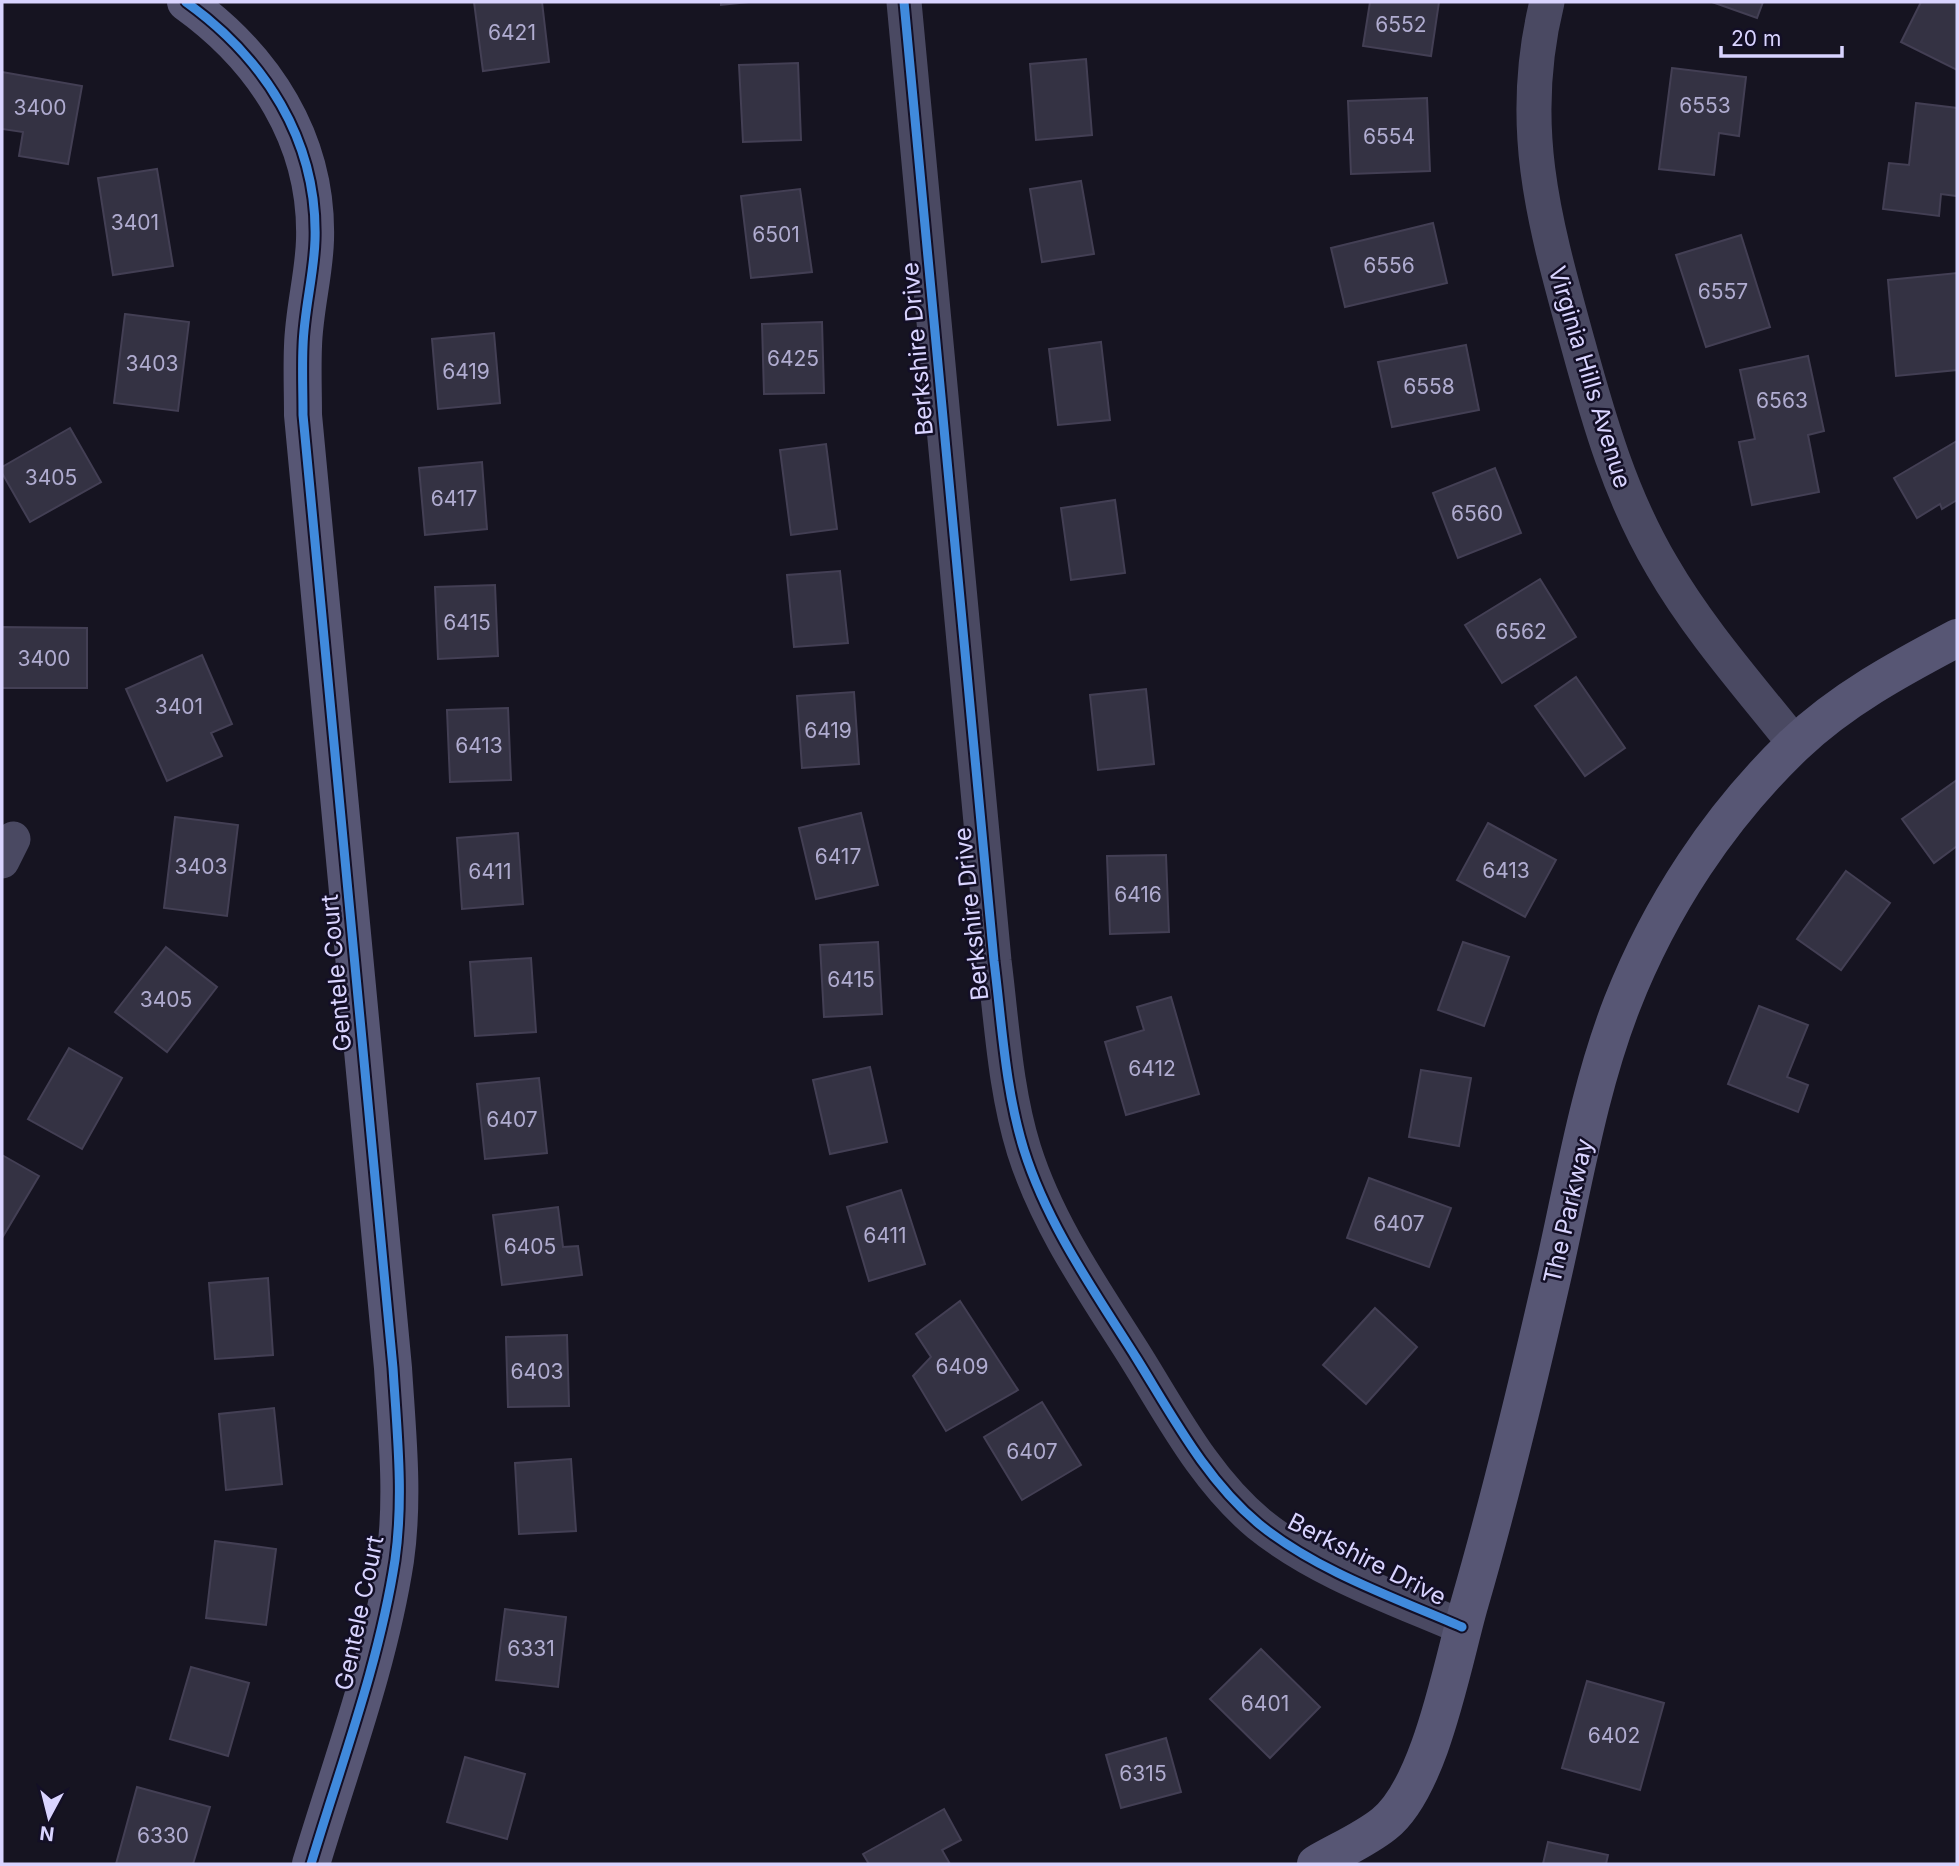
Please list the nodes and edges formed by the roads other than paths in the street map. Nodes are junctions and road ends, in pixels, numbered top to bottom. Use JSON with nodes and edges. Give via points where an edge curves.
{"nodes":[{"id":1,"x":186,"y":2,"type":"edge"},
{"id":2,"x":904,"y":2,"type":"edge"},
{"id":3,"x":1546,"y":2,"type":"edge"},
{"id":4,"x":1957,"y":638,"type":"edge"},
{"id":5,"x":1795,"y":744,"type":"junction"},
{"id":6,"x":1462,"y":1627,"type":"junction"},
{"id":7,"x":311,"y":1864,"type":"edge"},
{"id":8,"x":1315,"y":1864,"type":"edge"}],
"edges":[{"from":1,"to":7,"type":"street","name":"Gentele Court","via":[[222,28],[264,77],[296,133],[312,196],[315,239],[303,345],[303,415],[392,1354],[400,1482],[395,1559],[377,1646]]},
{"from":2,"to":6,"type":"street","name":"Berkshire Drive","via":[[994,961],[1010,1093],[1023,1148],[1040,1195],[1066,1245],[1197,1455],[1236,1503],[1307,1556]]},
{"from":3,"to":5,"type":"street","name":"Virginia Hills Avenue","via":[[1534,65],[1533,144],[1538,187],[1601,430],[1632,510],[1661,566],[1692,613]]},
{"from":4,"to":5,"type":"street","name":"The Parkway","via":[[1881,678]]},
{"from":5,"to":6,"type":"street","name":"The Parkway","via":[[1722,826],[1695,864],[1656,928],[1621,1005],[1596,1088],[1509,1467]]},
{"from":6,"to":8,"type":"street","name":"The Parkway","via":[[1432,1744],[1411,1788],[1387,1822]]}]}
